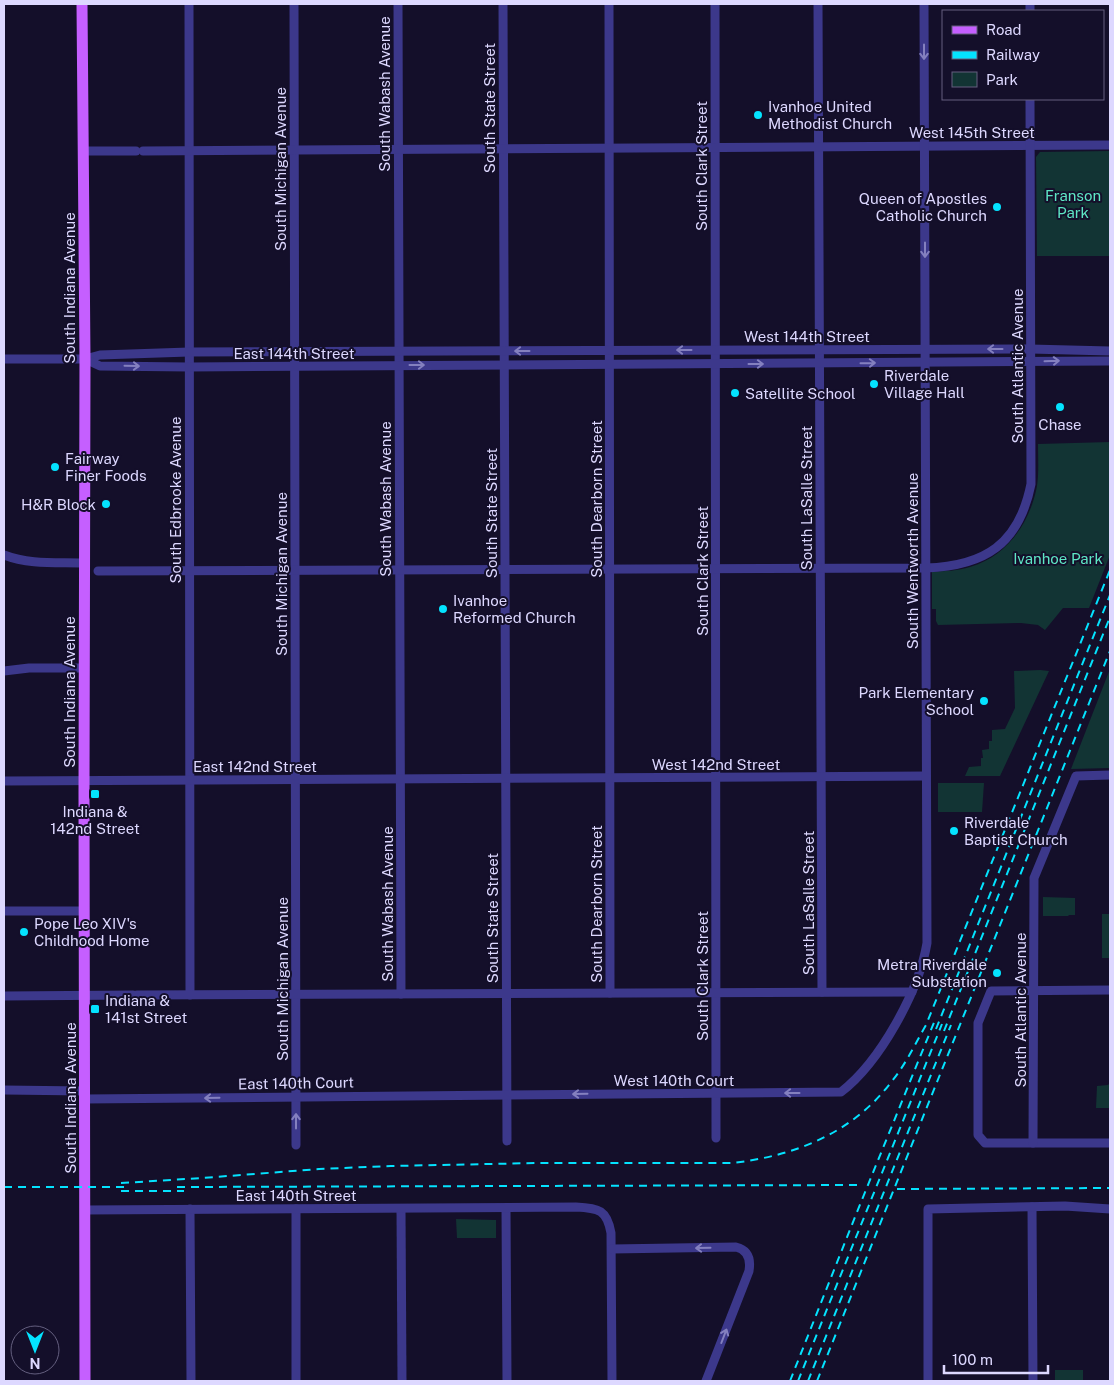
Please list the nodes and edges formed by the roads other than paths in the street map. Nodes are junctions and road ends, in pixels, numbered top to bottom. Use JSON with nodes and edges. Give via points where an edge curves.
{"nodes":[{"id":1,"x":82,"y":4,"type":"edge"},
{"id":2,"x":189,"y":4,"type":"edge"},
{"id":3,"x":294,"y":4,"type":"edge"},
{"id":4,"x":398,"y":4,"type":"edge"},
{"id":5,"x":503,"y":4,"type":"edge"},
{"id":6,"x":609,"y":4,"type":"edge"},
{"id":7,"x":715,"y":4,"type":"edge"},
{"id":8,"x":818,"y":4,"type":"edge"},
{"id":9,"x":924,"y":4,"type":"edge"},
{"id":10,"x":1030,"y":100,"type":"edge"},
{"id":11,"x":1110,"y":145,"type":"edge"},
{"id":12,"x":925,"y":146,"type":"junction"},
{"id":13,"x":1030,"y":146,"type":"junction"},
{"id":14,"x":715,"y":147,"type":"junction"},
{"id":15,"x":819,"y":147,"type":"junction"},
{"id":16,"x":503,"y":148,"type":"junction"},
{"id":17,"x":609,"y":148,"type":"junction"},
{"id":18,"x":398,"y":149,"type":"junction"},
{"id":19,"x":294,"y":150,"type":"junction"},
{"id":20,"x":189,"y":151,"type":"junction"},
{"id":21,"x":84,"y":152,"type":"junction"},
{"id":22,"x":1030,"y":348,"type":"junction"},
{"id":23,"x":715,"y":350,"type":"junction"},
{"id":24,"x":820,"y":350,"type":"junction"},
{"id":25,"x":926,"y":350,"type":"junction"},
{"id":26,"x":294,"y":351,"type":"junction"},
{"id":27,"x":399,"y":351,"type":"junction"},
{"id":28,"x":504,"y":351,"type":"junction"},
{"id":29,"x":609,"y":351,"type":"junction"},
{"id":30,"x":1110,"y":351,"type":"edge"},
{"id":31,"x":189,"y":352,"type":"junction"},
{"id":32,"x":4,"y":359,"type":"edge"},
{"id":33,"x":85,"y":359,"type":"junction"},
{"id":34,"x":1110,"y":361,"type":"edge"},
{"id":35,"x":926,"y":362,"type":"junction"},
{"id":36,"x":1030,"y":362,"type":"junction"},
{"id":37,"x":820,"y":363,"type":"junction"},
{"id":38,"x":609,"y":364,"type":"junction"},
{"id":39,"x":715,"y":364,"type":"junction"},
{"id":40,"x":504,"y":365,"type":"junction"},
{"id":41,"x":294,"y":366,"type":"junction"},
{"id":42,"x":399,"y":366,"type":"junction"},
{"id":43,"x":189,"y":367,"type":"junction"},
{"id":44,"x":4,"y":556,"type":"edge"},
{"id":45,"x":84,"y":563,"type":"junction"},
{"id":46,"x":715,"y":568,"type":"junction"},
{"id":47,"x":820,"y":568,"type":"junction"},
{"id":48,"x":926,"y":568,"type":"junction"},
{"id":49,"x":610,"y":569,"type":"junction"},
{"id":50,"x":189,"y":570,"type":"junction"},
{"id":51,"x":295,"y":570,"type":"junction"},
{"id":52,"x":399,"y":570,"type":"junction"},
{"id":53,"x":505,"y":570,"type":"junction"},
{"id":54,"x":98,"y":571,"type":"dead end"},
{"id":55,"x":84,"y":668,"type":"junction"},
{"id":56,"x":4,"y":671,"type":"edge"},
{"id":57,"x":1110,"y":775,"type":"edge"},
{"id":58,"x":926,"y":776,"type":"junction"},
{"id":59,"x":821,"y":777,"type":"junction"},
{"id":60,"x":610,"y":778,"type":"junction"},
{"id":61,"x":716,"y":778,"type":"junction"},
{"id":62,"x":506,"y":779,"type":"junction"},
{"id":63,"x":4,"y":780,"type":"edge"},
{"id":64,"x":189,"y":780,"type":"junction"},
{"id":65,"x":296,"y":780,"type":"junction"},
{"id":66,"x":400,"y":780,"type":"junction"},
{"id":67,"x":84,"y":781,"type":"junction"},
{"id":68,"x":4,"y":911,"type":"edge"},
{"id":69,"x":84,"y":911,"type":"junction"},
{"id":70,"x":1110,"y":990,"type":"edge"},
{"id":71,"x":1034,"y":991,"type":"junction"},
{"id":72,"x":822,"y":992,"type":"junction"},
{"id":73,"x":912,"y":992,"type":"junction"},
{"id":74,"x":610,"y":993,"type":"junction"},
{"id":75,"x":716,"y":993,"type":"junction"},
{"id":76,"x":400,"y":994,"type":"junction"},
{"id":77,"x":506,"y":994,"type":"junction"},
{"id":78,"x":190,"y":995,"type":"junction"},
{"id":79,"x":296,"y":995,"type":"junction"},
{"id":80,"x":4,"y":996,"type":"edge"},
{"id":81,"x":85,"y":996,"type":"junction"},
{"id":82,"x":4,"y":1090,"type":"edge"},
{"id":83,"x":841,"y":1092,"type":"joint"},
{"id":84,"x":716,"y":1093,"type":"junction"},
{"id":85,"x":85,"y":1095,"type":"junction"},
{"id":86,"x":507,"y":1095,"type":"junction"},
{"id":87,"x":296,"y":1097,"type":"junction"},
{"id":88,"x":716,"y":1138,"type":"dead end"},
{"id":89,"x":507,"y":1141,"type":"dead end"},
{"id":90,"x":1033,"y":1142,"type":"junction"},
{"id":91,"x":1110,"y":1143,"type":"edge"},
{"id":92,"x":296,"y":1145,"type":"dead end"},
{"id":93,"x":1032,"y":1207,"type":"junction"},
{"id":94,"x":506,"y":1208,"type":"junction"},
{"id":95,"x":190,"y":1209,"type":"junction"},
{"id":96,"x":296,"y":1209,"type":"junction"},
{"id":97,"x":401,"y":1209,"type":"junction"},
{"id":98,"x":1110,"y":1209,"type":"edge"},
{"id":99,"x":85,"y":1210,"type":"junction"},
{"id":100,"x":612,"y":1248,"type":"junction"},
{"id":101,"x":85,"y":1381,"type":"edge"},
{"id":102,"x":190,"y":1381,"type":"edge"},
{"id":103,"x":296,"y":1381,"type":"edge"},
{"id":104,"x":402,"y":1381,"type":"edge"},
{"id":105,"x":507,"y":1381,"type":"edge"},
{"id":106,"x":612,"y":1381,"type":"edge"},
{"id":107,"x":706,"y":1381,"type":"edge"},
{"id":108,"x":928,"y":1381,"type":"edge"},
{"id":109,"x":1033,"y":1381,"type":"edge"}],
"edges":[{"from":1,"to":21,"type":"main road","name":"South Indiana Avenue"},
{"from":2,"to":20,"type":"street","name":"South Edbrooke Avenue"},
{"from":3,"to":19,"type":"street","name":"South Michigan Avenue"},
{"from":4,"to":18,"type":"street","name":"South Wabash Avenue"},
{"from":5,"to":16,"type":"street","name":"South State Street"},
{"from":6,"to":17,"type":"street","name":"South Dearborn Street"},
{"from":7,"to":14,"type":"street","name":"South Clark Street"},
{"from":8,"to":15,"type":"street","name":"South LaSalle Street"},
{"from":9,"to":12,"type":"street","name":"South Wentworth Avenue","one_way":true},
{"from":10,"to":13,"type":"street","name":"South Atlantic Avenue"},
{"from":11,"to":13,"type":"street","name":"West 145th Street"},
{"from":12,"to":13,"type":"street","name":"West 145th Street"},
{"from":12,"to":15,"type":"street","name":"West 145th Street"},
{"from":12,"to":25,"type":"street","name":"South Wentworth Avenue","one_way":true},
{"from":13,"to":22,"type":"street","name":"South Atlantic Avenue"},
{"from":14,"to":15,"type":"street","name":"West 145th Street"},
{"from":14,"to":17,"type":"street","name":"West 145th Street"},
{"from":14,"to":23,"type":"street","name":"South Clark Street"},
{"from":15,"to":24,"type":"street","name":"South LaSalle Street"},
{"from":16,"to":17,"type":"street","name":"West 145th Street"},
{"from":16,"to":18,"type":"street","name":"West 145th Street"},
{"from":16,"to":28,"type":"street","name":"South State Street"},
{"from":17,"to":29,"type":"street","name":"South Dearborn Street"},
{"from":18,"to":19,"type":"street","name":"West 145th Street"},
{"from":18,"to":27,"type":"street","name":"South Wabash Avenue"},
{"from":19,"to":20,"type":"street","name":"West 145th Street"},
{"from":19,"to":26,"type":"street","name":"South Michigan Avenue"},
{"from":20,"to":21,"type":"street","name":"West 145th Street"},
{"from":20,"to":31,"type":"street","name":"South Edbrooke Avenue"},
{"from":21,"to":33,"type":"main road","name":"South Indiana Avenue"},
{"from":22,"to":25,"type":"street","name":"West 144th Street","one_way":true},
{"from":22,"to":30,"type":"street","name":"West 144th Street"},
{"from":22,"to":36,"type":"street","name":"South Atlantic Avenue"},
{"from":23,"to":24,"type":"street","name":"West 144th Street"},
{"from":23,"to":29,"type":"street","name":"West 144th Street","one_way":true},
{"from":23,"to":39,"type":"street","name":"South Clark Street"},
{"from":24,"to":25,"type":"street","name":"West 144th Street"},
{"from":24,"to":37,"type":"street","name":"South LaSalle Street"},
{"from":25,"to":35,"type":"street","name":"South Wentworth Avenue"},
{"from":26,"to":27,"type":"street","name":"East 144th Street"},
{"from":26,"to":31,"type":"street","name":"East 144th Street"},
{"from":26,"to":41,"type":"street","name":"South Michigan Avenue"},
{"from":27,"to":28,"type":"street","name":"East 144th Street"},
{"from":27,"to":42,"type":"street","name":"South Wabash Avenue"},
{"from":29,"to":28,"type":"street","name":"West 144th Street","one_way":true},
{"from":28,"to":40,"type":"street","name":"South State Street"},
{"from":29,"to":38,"type":"street","name":"South Dearborn Street"},
{"from":31,"to":33,"type":"street","name":"East 144th Street","via":[[100,354]]},
{"from":31,"to":43,"type":"street","name":"South Edbrooke Avenue"},
{"from":32,"to":33,"type":"street","name":"East 144th Street"},
{"from":33,"to":43,"type":"street","name":"East 144th Street","one_way":true,"via":[[100,366]]},
{"from":33,"to":45,"type":"main road","name":"South Indiana Avenue"},
{"from":36,"to":34,"type":"street","name":"West 144th Street","one_way":true},
{"from":35,"to":36,"type":"street","name":"West 144th Street"},
{"from":37,"to":35,"type":"street","name":"West 144th Street","one_way":true},
{"from":35,"to":48,"type":"street","name":"South Wentworth Avenue"},
{"from":36,"to":48,"type":"street","name":"South Atlantic Avenue","via":[[1031,484],[1021,518],[1004,542],[976,559],[953,566]]},
{"from":39,"to":37,"type":"street","name":"West 144th Street","one_way":true},
{"from":37,"to":47,"type":"street","name":"South LaSalle Street"},
{"from":38,"to":39,"type":"street","name":"West 144th Street"},
{"from":38,"to":40,"type":"street","name":"West 144th Street"},
{"from":38,"to":49,"type":"street","name":"South Dearborn Street"},
{"from":39,"to":46,"type":"street","name":"South Clark Street"},
{"from":42,"to":40,"type":"street","name":"East 144th Street","one_way":true},
{"from":40,"to":53,"type":"street","name":"South State Street"},
{"from":41,"to":42,"type":"street","name":"East 144th Street"},
{"from":41,"to":43,"type":"street","name":"East 144th Street"},
{"from":41,"to":51,"type":"street","name":"South Michigan Avenue"},
{"from":42,"to":52,"type":"street","name":"South Wabash Avenue"},
{"from":43,"to":50,"type":"street","name":"South Edbrooke Avenue"},
{"from":44,"to":45,"type":"street","via":[[30,562]]},
{"from":45,"to":55,"type":"main road","name":"South Indiana Avenue"},
{"from":46,"to":47,"type":"street","name":"South Atlantic Avenue"},
{"from":46,"to":49,"type":"street","name":"South Atlantic Avenue"},
{"from":46,"to":61,"type":"street","name":"South Clark Street"},
{"from":47,"to":48,"type":"street","name":"South Atlantic Avenue"},
{"from":47,"to":59,"type":"street","name":"South LaSalle Street"},
{"from":48,"to":58,"type":"street","name":"South Wentworth Avenue"},
{"from":49,"to":53,"type":"street","name":"South Atlantic Avenue"},
{"from":49,"to":60,"type":"street","name":"South Dearborn Street"},
{"from":50,"to":51,"type":"street","name":"South Atlantic Avenue"},
{"from":50,"to":54,"type":"street","name":"South Atlantic Avenue"},
{"from":50,"to":64,"type":"street","name":"South Edbrooke Avenue"},
{"from":51,"to":52,"type":"street","name":"South Atlantic Avenue"},
{"from":51,"to":65,"type":"street","name":"South Michigan Avenue"},
{"from":52,"to":53,"type":"street","name":"South Atlantic Avenue"},
{"from":52,"to":66,"type":"street","name":"South Wabash Avenue"},
{"from":53,"to":62,"type":"street","name":"South State Street"},
{"from":55,"to":56,"type":"street","via":[[17,668]]},
{"from":55,"to":67,"type":"main road","name":"South Indiana Avenue"},
{"from":57,"to":71,"type":"street","name":"South Atlantic Avenue","via":[[1076,776],[1034,878]]},
{"from":58,"to":59,"type":"street","name":"West 142nd Street"},
{"from":58,"to":73,"type":"street","name":"South Wentworth Avenue","via":[[927,942]]},
{"from":59,"to":61,"type":"street","name":"West 142nd Street"},
{"from":59,"to":72,"type":"street","name":"South LaSalle Street"},
{"from":60,"to":61,"type":"street","name":"West 142nd Street"},
{"from":60,"to":62,"type":"street","name":"West 142nd Street"},
{"from":60,"to":74,"type":"street","name":"South Dearborn Street"},
{"from":61,"to":75,"type":"street","name":"South Clark Street"},
{"from":62,"to":66,"type":"street","name":"East 142nd Street"},
{"from":62,"to":77,"type":"street","name":"South State Street"},
{"from":63,"to":67,"type":"street","name":"East 142nd Street"},
{"from":64,"to":65,"type":"street","name":"East 142nd Street"},
{"from":64,"to":67,"type":"street","name":"East 142nd Street"},
{"from":64,"to":78,"type":"street","name":"South Edbrooke Avenue"},
{"from":65,"to":66,"type":"street","name":"East 142nd Street"},
{"from":65,"to":79,"type":"street","name":"South Michigan Avenue"},
{"from":66,"to":76,"type":"street","name":"South Wabash Avenue"},
{"from":67,"to":69,"type":"main road","name":"South Indiana Avenue"},
{"from":68,"to":69,"type":"street"},
{"from":69,"to":81,"type":"main road","name":"South Indiana Avenue"},
{"from":70,"to":71,"type":"street"},
{"from":71,"to":90,"type":"street","name":"South Atlantic Avenue"},
{"from":71,"to":90,"type":"street","via":[[990,991],[978,1024],[978,1136],[985,1143]]},
{"from":72,"to":73,"type":"street"},
{"from":72,"to":75,"type":"street"},
{"from":73,"to":83,"type":"street","name":"South Wentworth Avenue","via":[[882,1046],[861,1074]]},
{"from":74,"to":75,"type":"street"},
{"from":74,"to":77,"type":"street"},
{"from":75,"to":84,"type":"street","name":"South Clark Street"},
{"from":76,"to":77,"type":"street"},
{"from":76,"to":79,"type":"street"},
{"from":77,"to":86,"type":"street","name":"South State Street"},
{"from":78,"to":79,"type":"street"},
{"from":78,"to":81,"type":"street"},
{"from":79,"to":87,"type":"street","name":"South Michigan Avenue"},
{"from":80,"to":81,"type":"street"},
{"from":81,"to":85,"type":"main road","name":"South Indiana Avenue"},
{"from":82,"to":85,"type":"street","name":"East 140th Court"},
{"from":83,"to":84,"type":"street","name":"West 140th Court","one_way":true},
{"from":84,"to":86,"type":"street","name":"West 140th Court","one_way":true},
{"from":84,"to":88,"type":"street","name":"South Clark Street"},
{"from":87,"to":85,"type":"street","name":"East 140th Court","one_way":true,"via":[[138,1099]]},
{"from":85,"to":99,"type":"main road","name":"South Indiana Avenue"},
{"from":86,"to":87,"type":"street","name":"East 140th Court"},
{"from":86,"to":89,"type":"street","name":"South State Street"},
{"from":92,"to":87,"type":"street","name":"South Michigan Avenue","one_way":true},
{"from":90,"to":91,"type":"street"},
{"from":93,"to":98,"type":"street"},
{"from":93,"to":108,"type":"street","via":[[928,1209]]},
{"from":93,"to":109,"type":"street"},
{"from":94,"to":97,"type":"street","name":"East 140th Street"},
{"from":94,"to":100,"type":"street","name":"East 140th Street","via":[[576,1207],[603,1213],[609,1221]]},
{"from":94,"to":105,"type":"street"},
{"from":95,"to":96,"type":"street","name":"East 140th Street"},
{"from":95,"to":99,"type":"street","name":"East 140th Street"},
{"from":95,"to":102,"type":"street"},
{"from":96,"to":97,"type":"street","name":"East 140th Street"},
{"from":96,"to":103,"type":"street"},
{"from":97,"to":104,"type":"street"},
{"from":99,"to":101,"type":"main road","name":"South Indiana Avenue"},
{"from":100,"to":106,"type":"street"},
{"from":107,"to":100,"type":"street","one_way":true,"via":[[749,1271],[748,1256],[743,1249],[736,1247]]}]}
